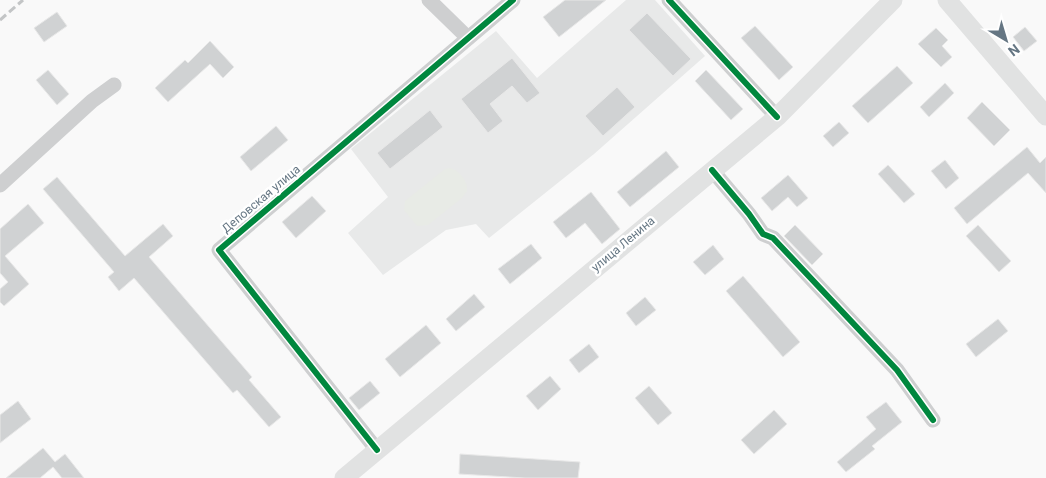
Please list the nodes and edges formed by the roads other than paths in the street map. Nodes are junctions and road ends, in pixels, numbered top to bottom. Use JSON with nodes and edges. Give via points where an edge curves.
{"nodes":[{"id":1,"x":429,"y":0,"type":"edge"},
{"id":2,"x":513,"y":0,"type":"edge"},
{"id":3,"x":669,"y":0,"type":"edge"},
{"id":4,"x":893,"y":0,"type":"edge"},
{"id":5,"x":947,"y":0,"type":"edge"},
{"id":6,"x":468,"y":38,"type":"junction"},
{"id":7,"x":114,"y":85,"type":"dead end"},
{"id":8,"x":1046,"y":116,"type":"edge"},
{"id":9,"x":777,"y":117,"type":"junction"},
{"id":10,"x":712,"y":170,"type":"junction"},
{"id":11,"x":0,"y":185,"type":"edge"},
{"id":12,"x":933,"y":420,"type":"dead end"},
{"id":13,"x":377,"y":450,"type":"junction"},
{"id":14,"x":344,"y":478,"type":"edge"}],
"edges":[{"from":1,"to":6,"type":"street"},
{"from":2,"to":6,"type":"street","name":"Деповская улица"},
{"from":3,"to":9,"type":"street"},
{"from":4,"to":9,"type":"main road","name":"улица Ленина"},
{"from":5,"to":8,"type":"main road"},
{"from":6,"to":13,"type":"street","name":"Деповская улица","via":[[218,250]]},
{"from":7,"to":11,"type":"street"},
{"from":9,"to":10,"type":"main road","name":"улица Ленина"},
{"from":10,"to":12,"type":"street","via":[[763,234],[773,238],[898,370]]},
{"from":10,"to":13,"type":"main road","name":"улица Ленина"},
{"from":13,"to":14,"type":"main road","name":"улица Ленина"}]}
